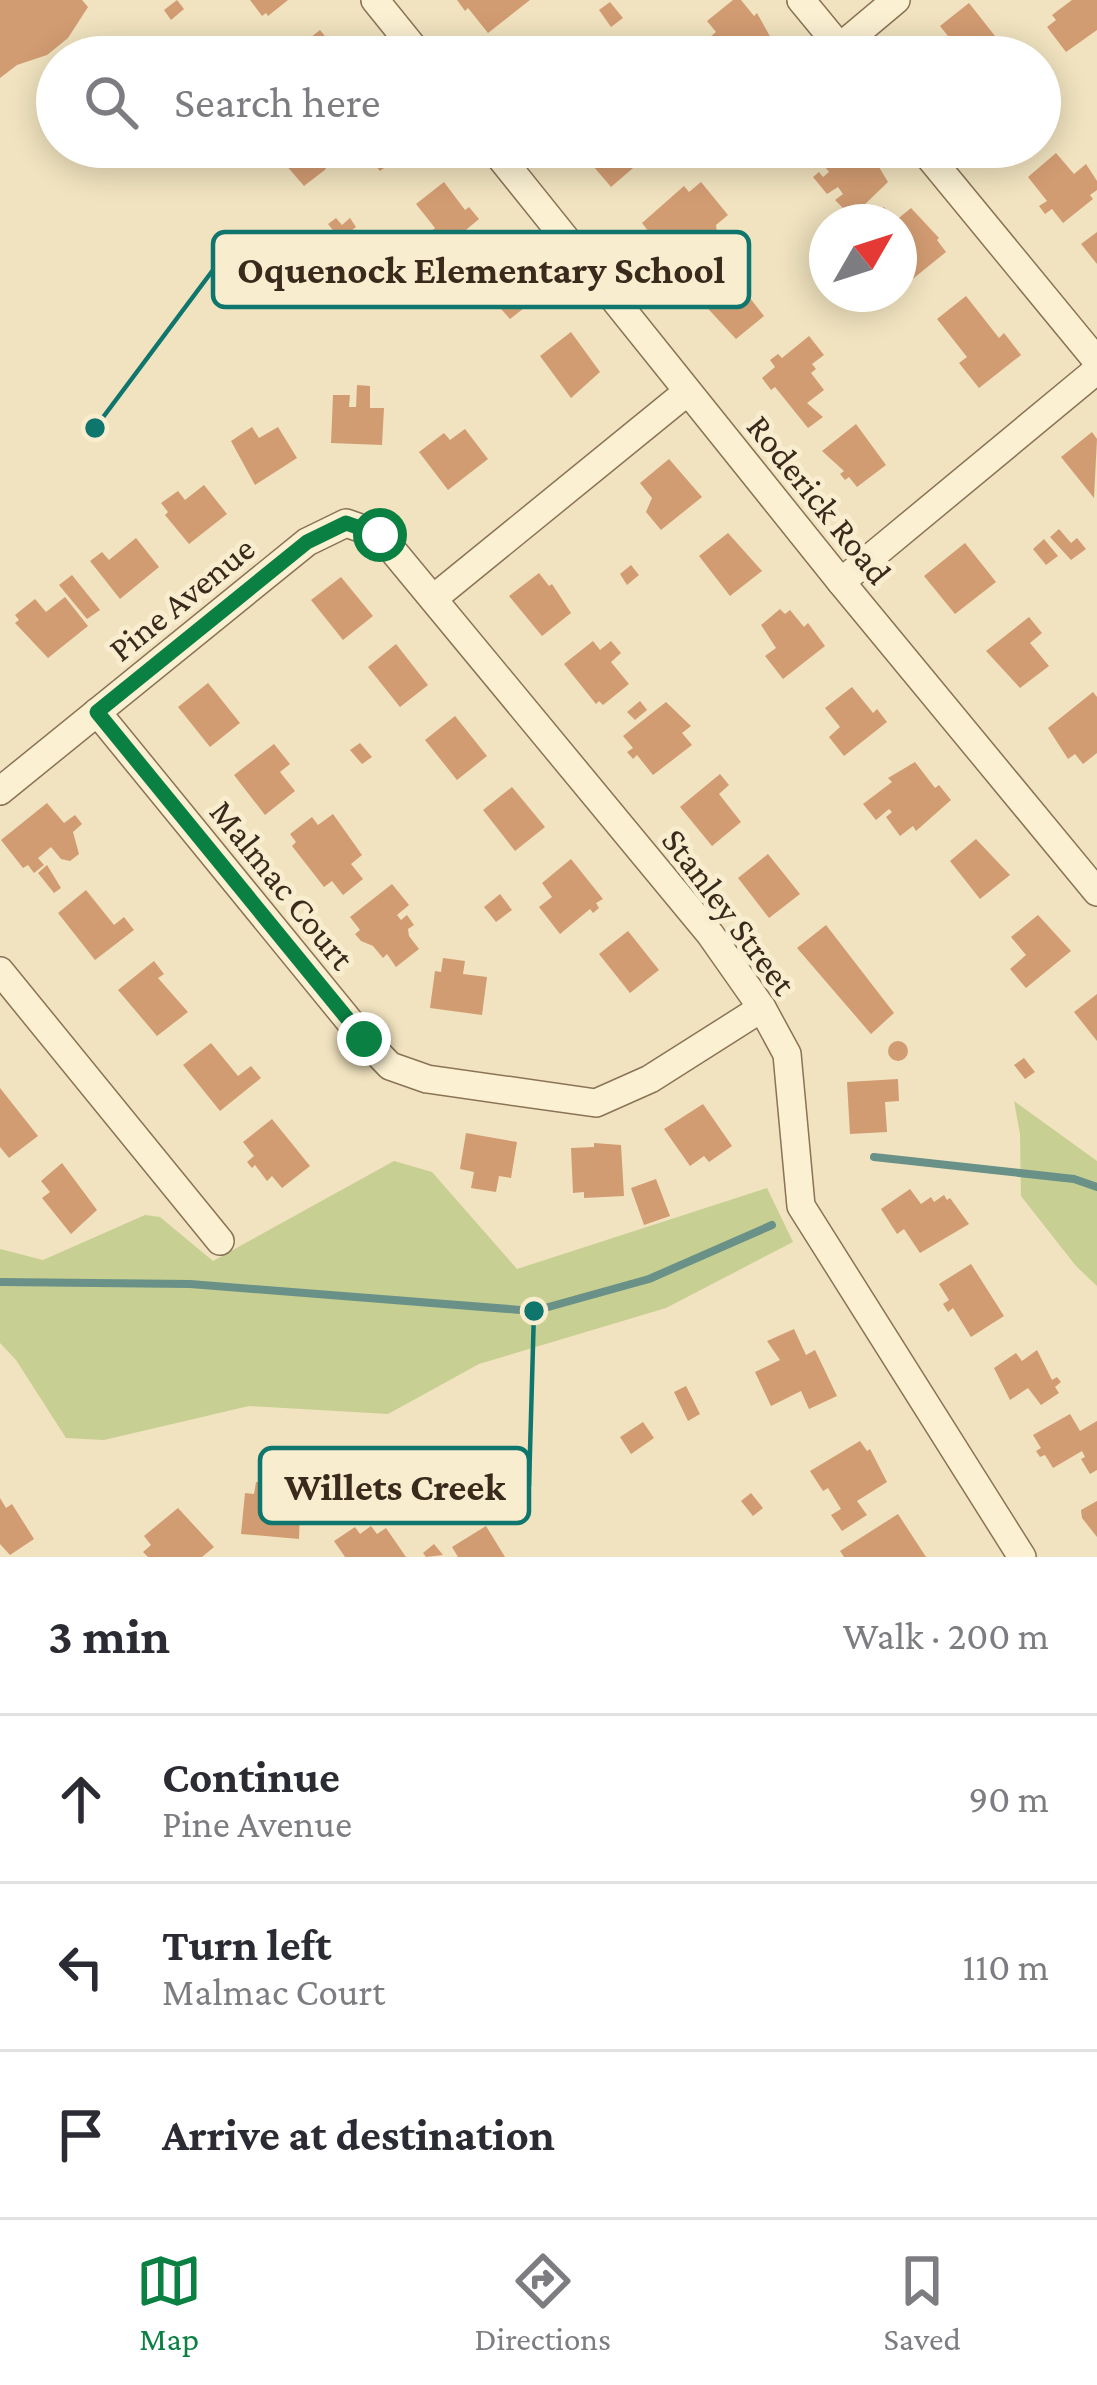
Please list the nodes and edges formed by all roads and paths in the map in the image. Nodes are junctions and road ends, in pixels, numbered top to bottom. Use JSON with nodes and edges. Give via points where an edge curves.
{"nodes":[{"id":1,"x":376,"y":0,"type":"edge"},
{"id":2,"x":801,"y":0,"type":"edge"},
{"id":3,"x":896,"y":0,"type":"edge"},
{"id":4,"x":404,"y":36,"type":"edge"},
{"id":5,"x":831,"y":36,"type":"edge"},
{"id":6,"x":860,"y":36,"type":"edge"},
{"id":7,"x":509,"y":168,"type":"edge"},
{"id":8,"x":939,"y":168,"type":"edge"},
{"id":9,"x":1097,"y":366,"type":"edge"},
{"id":10,"x":687,"y":392,"type":"junction"},
{"id":11,"x":841,"y":582,"type":"junction"},
{"id":12,"x":434,"y":598,"type":"junction"},
{"id":13,"x":97,"y":712,"type":"junction"},
{"id":14,"x":0,"y":790,"type":"edge"},
{"id":15,"x":1097,"y":892,"type":"edge"},
{"id":16,"x":0,"y":971,"type":"edge"},
{"id":17,"x":762,"y":1008,"type":"junction"},
{"id":18,"x":220,"y":1241,"type":"dead end"},
{"id":19,"x":1022,"y":1557,"type":"edge"}],
"edges":[{"from":1,"to":4,"type":"street"},
{"from":2,"to":5,"type":"street"},
{"from":3,"to":6,"type":"street"},
{"from":7,"to":10,"type":"street","name":"Roderick Road"},
{"from":8,"to":9,"type":"street"},
{"from":9,"to":11,"type":"street"},
{"from":10,"to":11,"type":"street","name":"Roderick Road"},
{"from":10,"to":12,"type":"street"},
{"from":11,"to":15,"type":"street","name":"Roderick Road"},
{"from":12,"to":13,"type":"street","name":"Pine Avenue","via":[[380,535],[346,523],[307,542]]},
{"from":12,"to":17,"type":"street","name":"Stanley Street"},
{"from":13,"to":14,"type":"street","name":"Pine Avenue"},
{"from":13,"to":17,"type":"street","name":"Malmac Court","via":[[390,1066],[427,1079],[596,1103]]},
{"from":16,"to":18,"type":"street"},
{"from":17,"to":19,"type":"street","name":"Stanley Street","via":[[787,1054],[801,1206]]}]}
